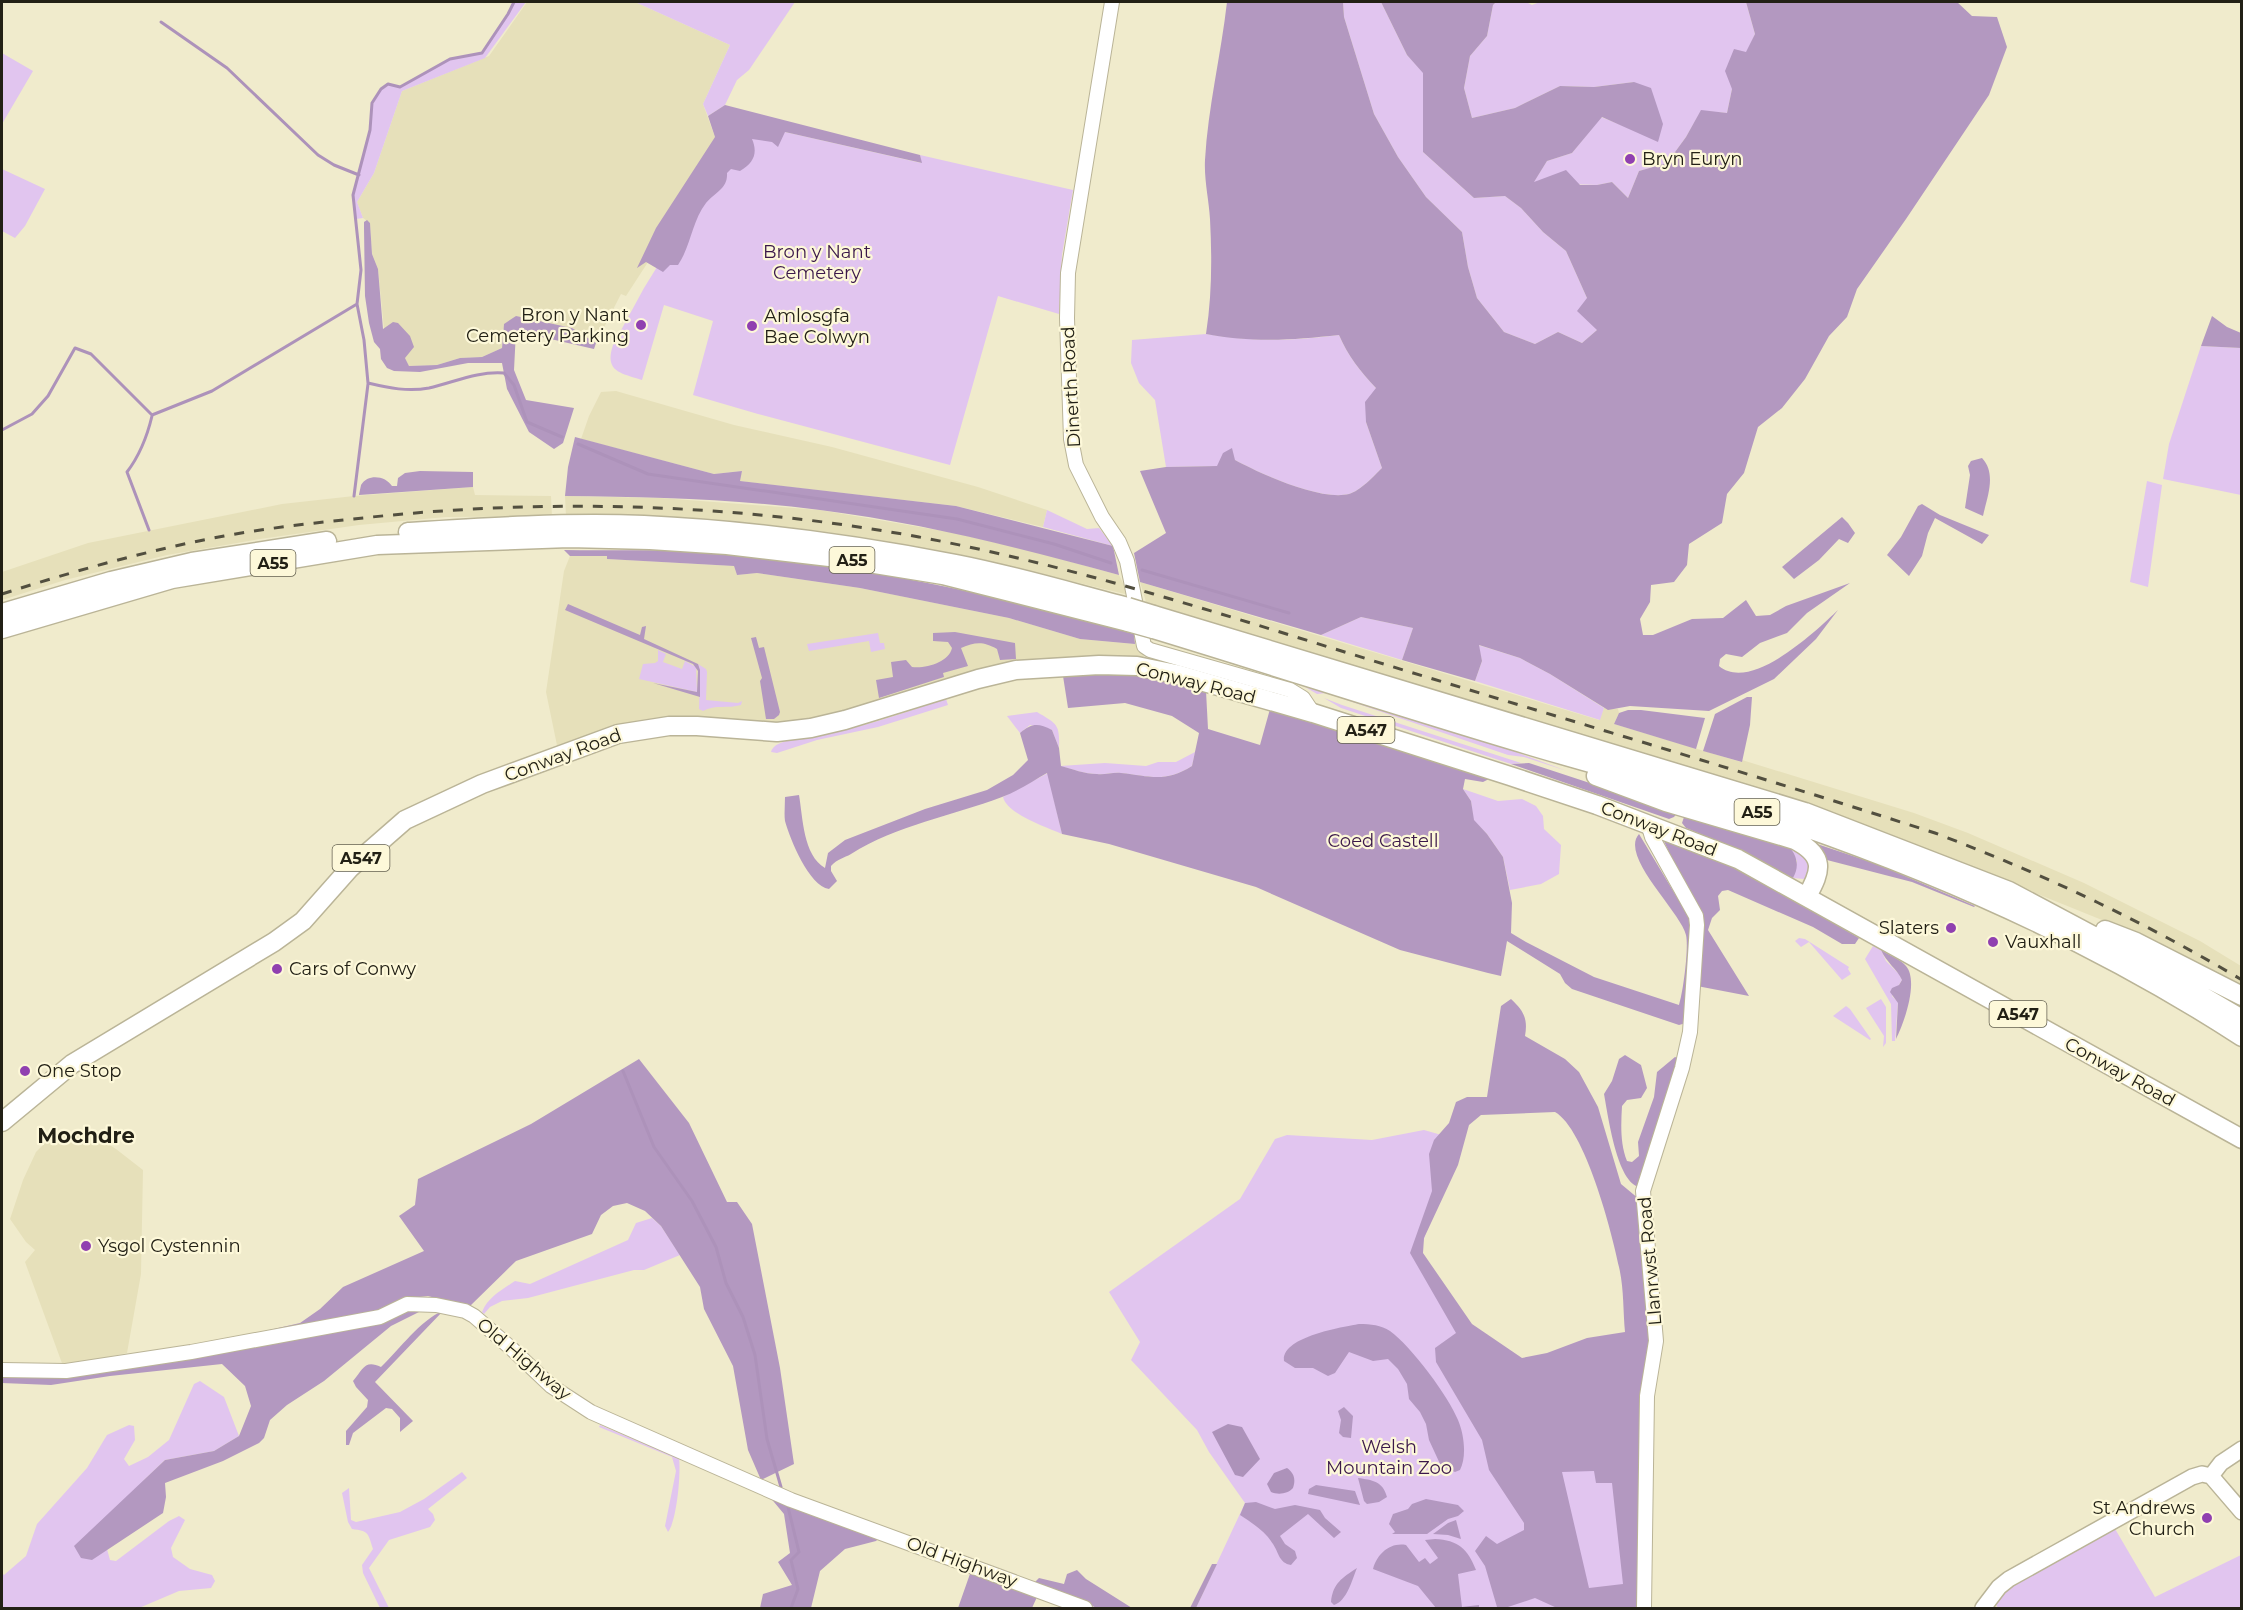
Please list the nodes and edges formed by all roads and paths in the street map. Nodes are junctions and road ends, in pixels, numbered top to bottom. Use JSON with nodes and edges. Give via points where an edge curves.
{"nodes":[{"id":1,"x":1112,"y":2,"type":"edge"},
{"id":2,"x":550,"y":531,"type":"junction"},
{"id":3,"x":2,"y":613,"type":"edge"},
{"id":4,"x":1154,"y":622,"type":"junction"},
{"id":5,"x":2,"y":629,"type":"edge"},
{"id":6,"x":1313,"y":713,"type":"junction"},
{"id":7,"x":1526,"y":744,"type":"junction"},
{"id":8,"x":1648,"y":824,"type":"junction"},
{"id":9,"x":2009,"y":891,"type":"junction"},
{"id":10,"x":1807,"y":896,"type":"junction"},
{"id":11,"x":2241,"y":996,"type":"edge"},
{"id":12,"x":2241,"y":1019,"type":"edge"},
{"id":13,"x":2241,"y":1037,"type":"edge"},
{"id":14,"x":2,"y":1122,"type":"edge"},
{"id":15,"x":2241,"y":1139,"type":"edge"},
{"id":16,"x":3,"y":1371,"type":"edge"},
{"id":17,"x":2241,"y":1449,"type":"edge"},
{"id":18,"x":2211,"y":1476,"type":"junction"},
{"id":19,"x":2241,"y":1512,"type":"edge"},
{"id":20,"x":1084,"y":1608,"type":"edge"},
{"id":21,"x":1644,"y":1608,"type":"edge"},
{"id":22,"x":1983,"y":1608,"type":"edge"}],
"edges":[{"from":1,"to":6,"type":"street","name":"Dinerth Road","via":[[1068,273],[1071,439],[1076,465],[1127,561],[1144,645],[1150,650],[1290,690],[1303,698]]},
{"from":2,"to":3,"type":"main road","number":"A55","via":[[375,534],[192,562],[111,580]]},
{"from":2,"to":4,"type":"main road","number":"A55","bridge":true,"via":[[643,525],[845,544],[957,564]]},
{"from":2,"to":5,"type":"main road","number":"A55","via":[[366,547],[172,579]]},
{"from":4,"to":7,"type":"main road","number":"A55"},
{"from":4,"to":9,"type":"main road","number":"A55","via":[[1805,812]]},
{"from":6,"to":8,"type":"main road","name":"Conway Road","number":"A547"},
{"from":6,"to":14,"type":"main road","name":"Conway Road","number":"A547","via":[[1137,666],[1060,666],[1007,672],[811,728],[777,732],[669,726],[618,734],[482,784],[405,820],[350,868],[303,921],[72,1064]]},
{"from":7,"to":10,"type":"main road","via":[[1656,798],[1807,846],[1818,861],[1819,872]]},
{"from":7,"to":13,"type":"main road","number":"A55","via":[[1796,824],[1894,860],[1985,898],[2126,967]]},
{"from":8,"to":10,"type":"main road","name":"Conway Road","number":"A547","via":[[1738,860]]},
{"from":8,"to":21,"type":"street","name":"Llanrwst Road","via":[[1697,926],[1690,1032],[1643,1191],[1656,1341],[1647,1396]]},
{"from":9,"to":11,"type":"main road","via":[[2136,942]]},
{"from":9,"to":12,"type":"main road","number":"A55"},
{"from":10,"to":15,"type":"main road","name":"Conway Road","number":"A547"},
{"from":16,"to":20,"type":"street","name":"Old Highway","via":[[66,1371],[190,1352],[380,1317],[407,1304],[465,1311],[551,1386],[591,1412],[791,1500]]},
{"from":17,"to":18,"type":"main road","via":[[2221,1462]]},
{"from":18,"to":19,"type":"main road"},
{"from":18,"to":22,"type":"main road","via":[[2192,1477],[2009,1579]]}]}
